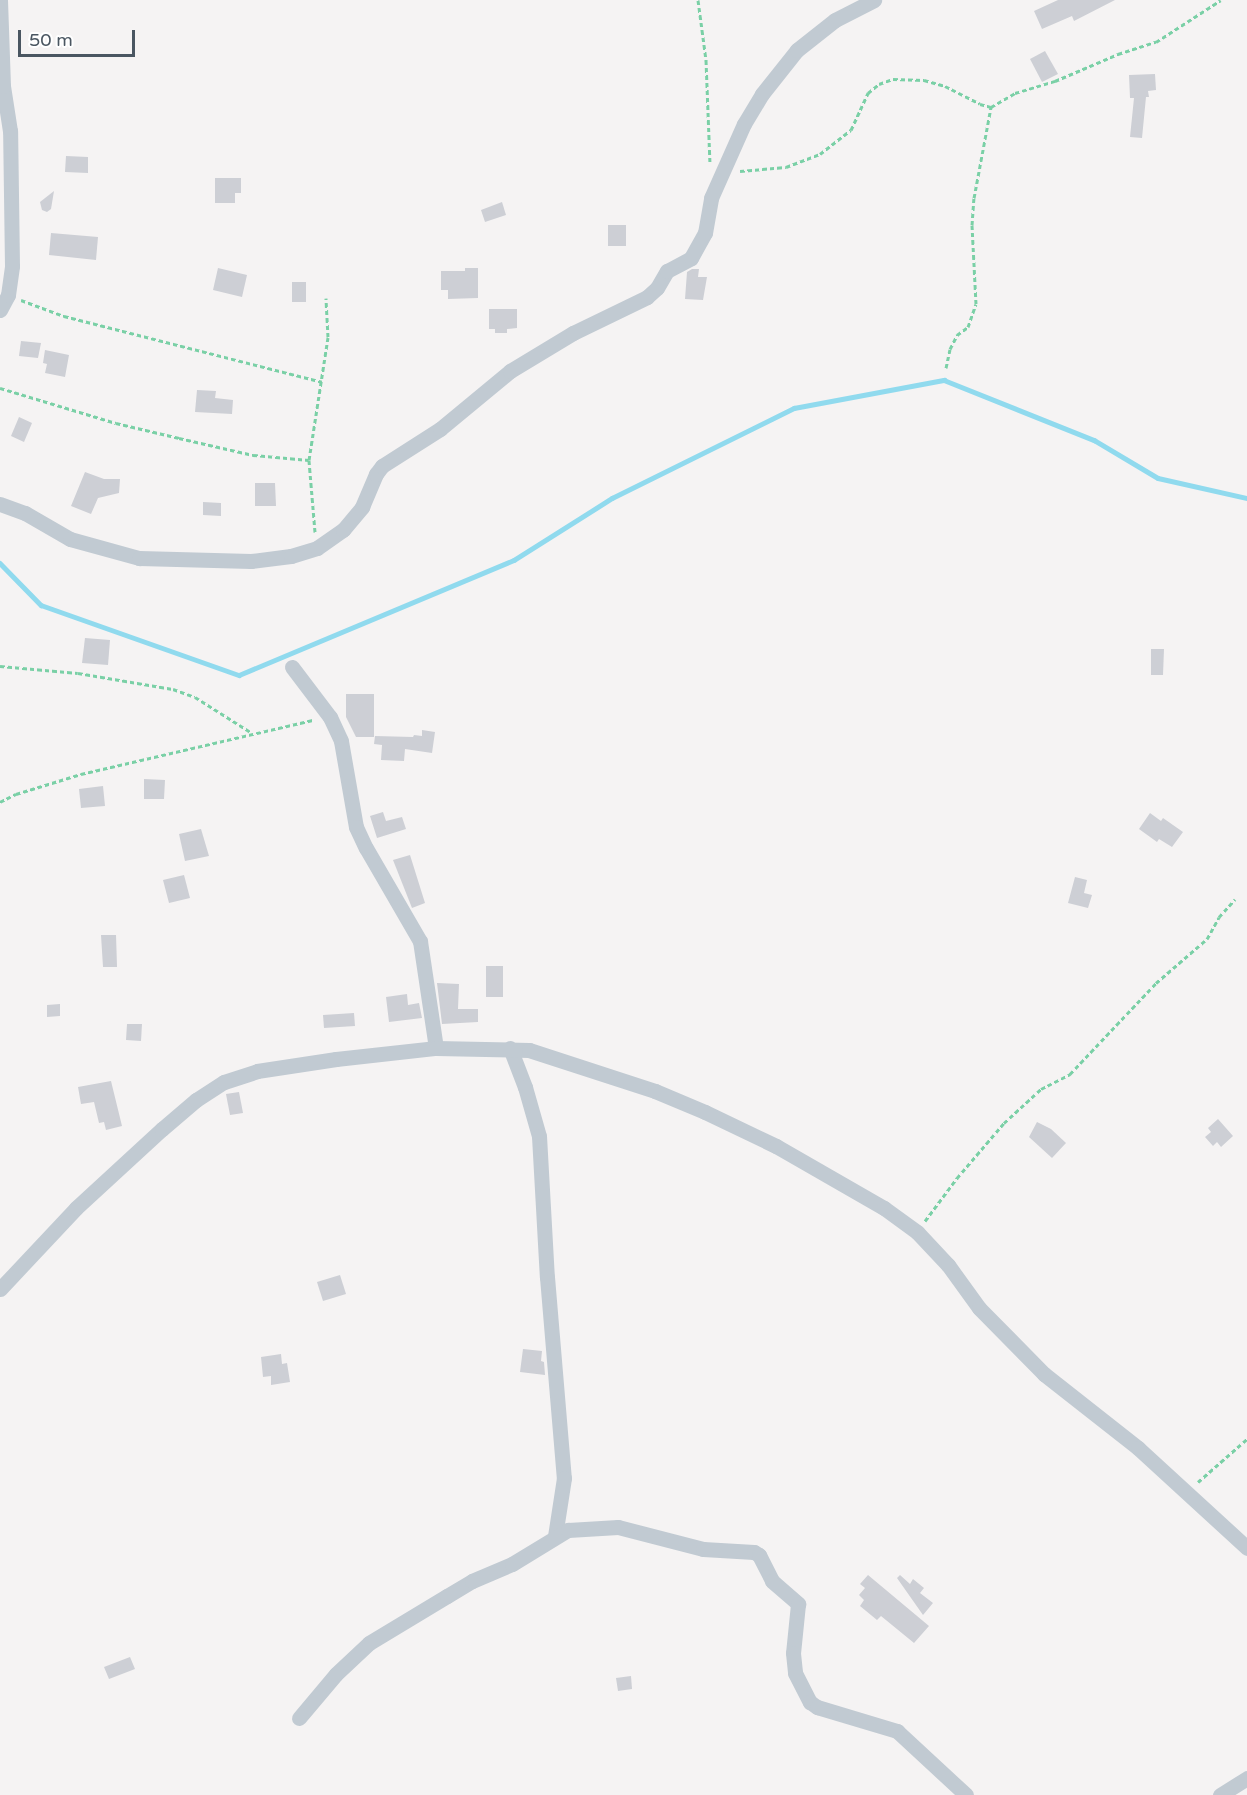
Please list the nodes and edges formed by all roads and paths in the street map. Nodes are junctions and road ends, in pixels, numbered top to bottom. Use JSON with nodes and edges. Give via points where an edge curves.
{"nodes":[{"id":1,"x":0,"y":0,"type":"edge"},
{"id":2,"x":698,"y":0,"type":"edge"},
{"id":3,"x":874,"y":0,"type":"edge"},
{"id":4,"x":1221,"y":0,"type":"edge"},
{"id":5,"x":991,"y":107,"type":"junction"},
{"id":6,"x":716,"y":169,"type":"junction"},
{"id":7,"x":8,"y":295,"type":"junction"},
{"id":8,"x":326,"y":298,"type":"dead end"},
{"id":9,"x":0,"y":310,"type":"edge"},
{"id":10,"x":946,"y":368,"type":"dead end"},
{"id":11,"x":322,"y":382,"type":"junction"},
{"id":12,"x":0,"y":388,"type":"edge"},
{"id":13,"x":309,"y":460,"type":"junction"},
{"id":14,"x":0,"y":504,"type":"edge"},
{"id":15,"x":317,"y":548,"type":"junction"},
{"id":16,"x":0,"y":666,"type":"edge"},
{"id":17,"x":292,"y":668,"type":"dead end"},
{"id":18,"x":330,"y":717,"type":"junction"},
{"id":19,"x":252,"y":733,"type":"junction"},
{"id":20,"x":0,"y":802,"type":"edge"},
{"id":21,"x":1235,"y":899,"type":"dead end"},
{"id":22,"x":436,"y":1048,"type":"junction"},
{"id":23,"x":510,"y":1048,"type":"junction"},
{"id":24,"x":916,"y":1232,"type":"junction"},
{"id":25,"x":0,"y":1289,"type":"edge"},
{"id":26,"x":1247,"y":1439,"type":"edge"},
{"id":27,"x":1185,"y":1493,"type":"junction"},
{"id":28,"x":555,"y":1536,"type":"junction"},
{"id":29,"x":1247,"y":1548,"type":"edge"},
{"id":30,"x":299,"y":1718,"type":"dead end"},
{"id":31,"x":1247,"y":1778,"type":"edge"},
{"id":32,"x":966,"y":1795,"type":"edge"},
{"id":33,"x":1220,"y":1795,"type":"edge"}],
"edges":[{"from":1,"to":7,"type":"street","via":[[3,86],[10,131],[12,266]]},
{"from":2,"to":6,"type":"path"},
{"from":3,"to":6,"type":"street","via":[[835,20],[797,50],[762,94]]},
{"from":4,"to":5,"type":"path","via":[[1156,42],[1015,93]]},
{"from":5,"to":6,"type":"path","via":[[924,80],[893,80],[868,93],[851,130],[820,154],[786,167]]},
{"from":5,"to":10,"type":"path","via":[[974,198],[976,304],[968,327],[957,335],[950,349]]},
{"from":6,"to":15,"type":"street","via":[[705,233],[691,258],[667,271],[647,297],[573,333],[510,371],[440,429],[382,466],[362,507],[343,530]]},
{"from":7,"to":9,"type":"street"},
{"from":7,"to":11,"type":"path","via":[[64,316]]},
{"from":8,"to":11,"type":"path","via":[[328,337]]},
{"from":11,"to":13,"type":"path"},
{"from":12,"to":13,"type":"path","via":[[178,438],[253,455]]},
{"from":13,"to":15,"type":"path"},
{"from":14,"to":15,"type":"street","via":[[25,513],[70,539],[139,558],[251,561]]},
{"from":16,"to":19,"type":"path","via":[[78,673],[172,689],[195,697]]},
{"from":17,"to":18,"type":"street"},
{"from":18,"to":19,"type":"path"},
{"from":18,"to":22,"type":"street","via":[[341,741],[356,827],[420,940]]},
{"from":19,"to":20,"type":"path","via":[[81,774]]},
{"from":21,"to":24,"type":"path","via":[[1207,939],[1149,989],[1070,1074],[1041,1089],[1004,1123]]},
{"from":22,"to":23,"type":"street"},
{"from":22,"to":25,"type":"street","via":[[256,1071],[224,1082],[162,1128],[84,1200]]},
{"from":23,"to":24,"type":"street","via":[[546,1054],[655,1090],[705,1112],[776,1146],[884,1208]]},
{"from":23,"to":28,"type":"street","via":[[539,1136],[546,1277],[564,1478]]},
{"from":24,"to":27,"type":"street","via":[[948,1265],[979,1308],[1036,1366],[1138,1448]]},
{"from":26,"to":27,"type":"path"},
{"from":27,"to":29,"type":"street"},
{"from":28,"to":30,"type":"street","via":[[369,1643]]},
{"from":28,"to":32,"type":"street","via":[[579,1527],[618,1527],[703,1549],[759,1555],[772,1581],[798,1604],[795,1673],[810,1702],[897,1731]]},
{"from":31,"to":33,"type":"street"}]}
